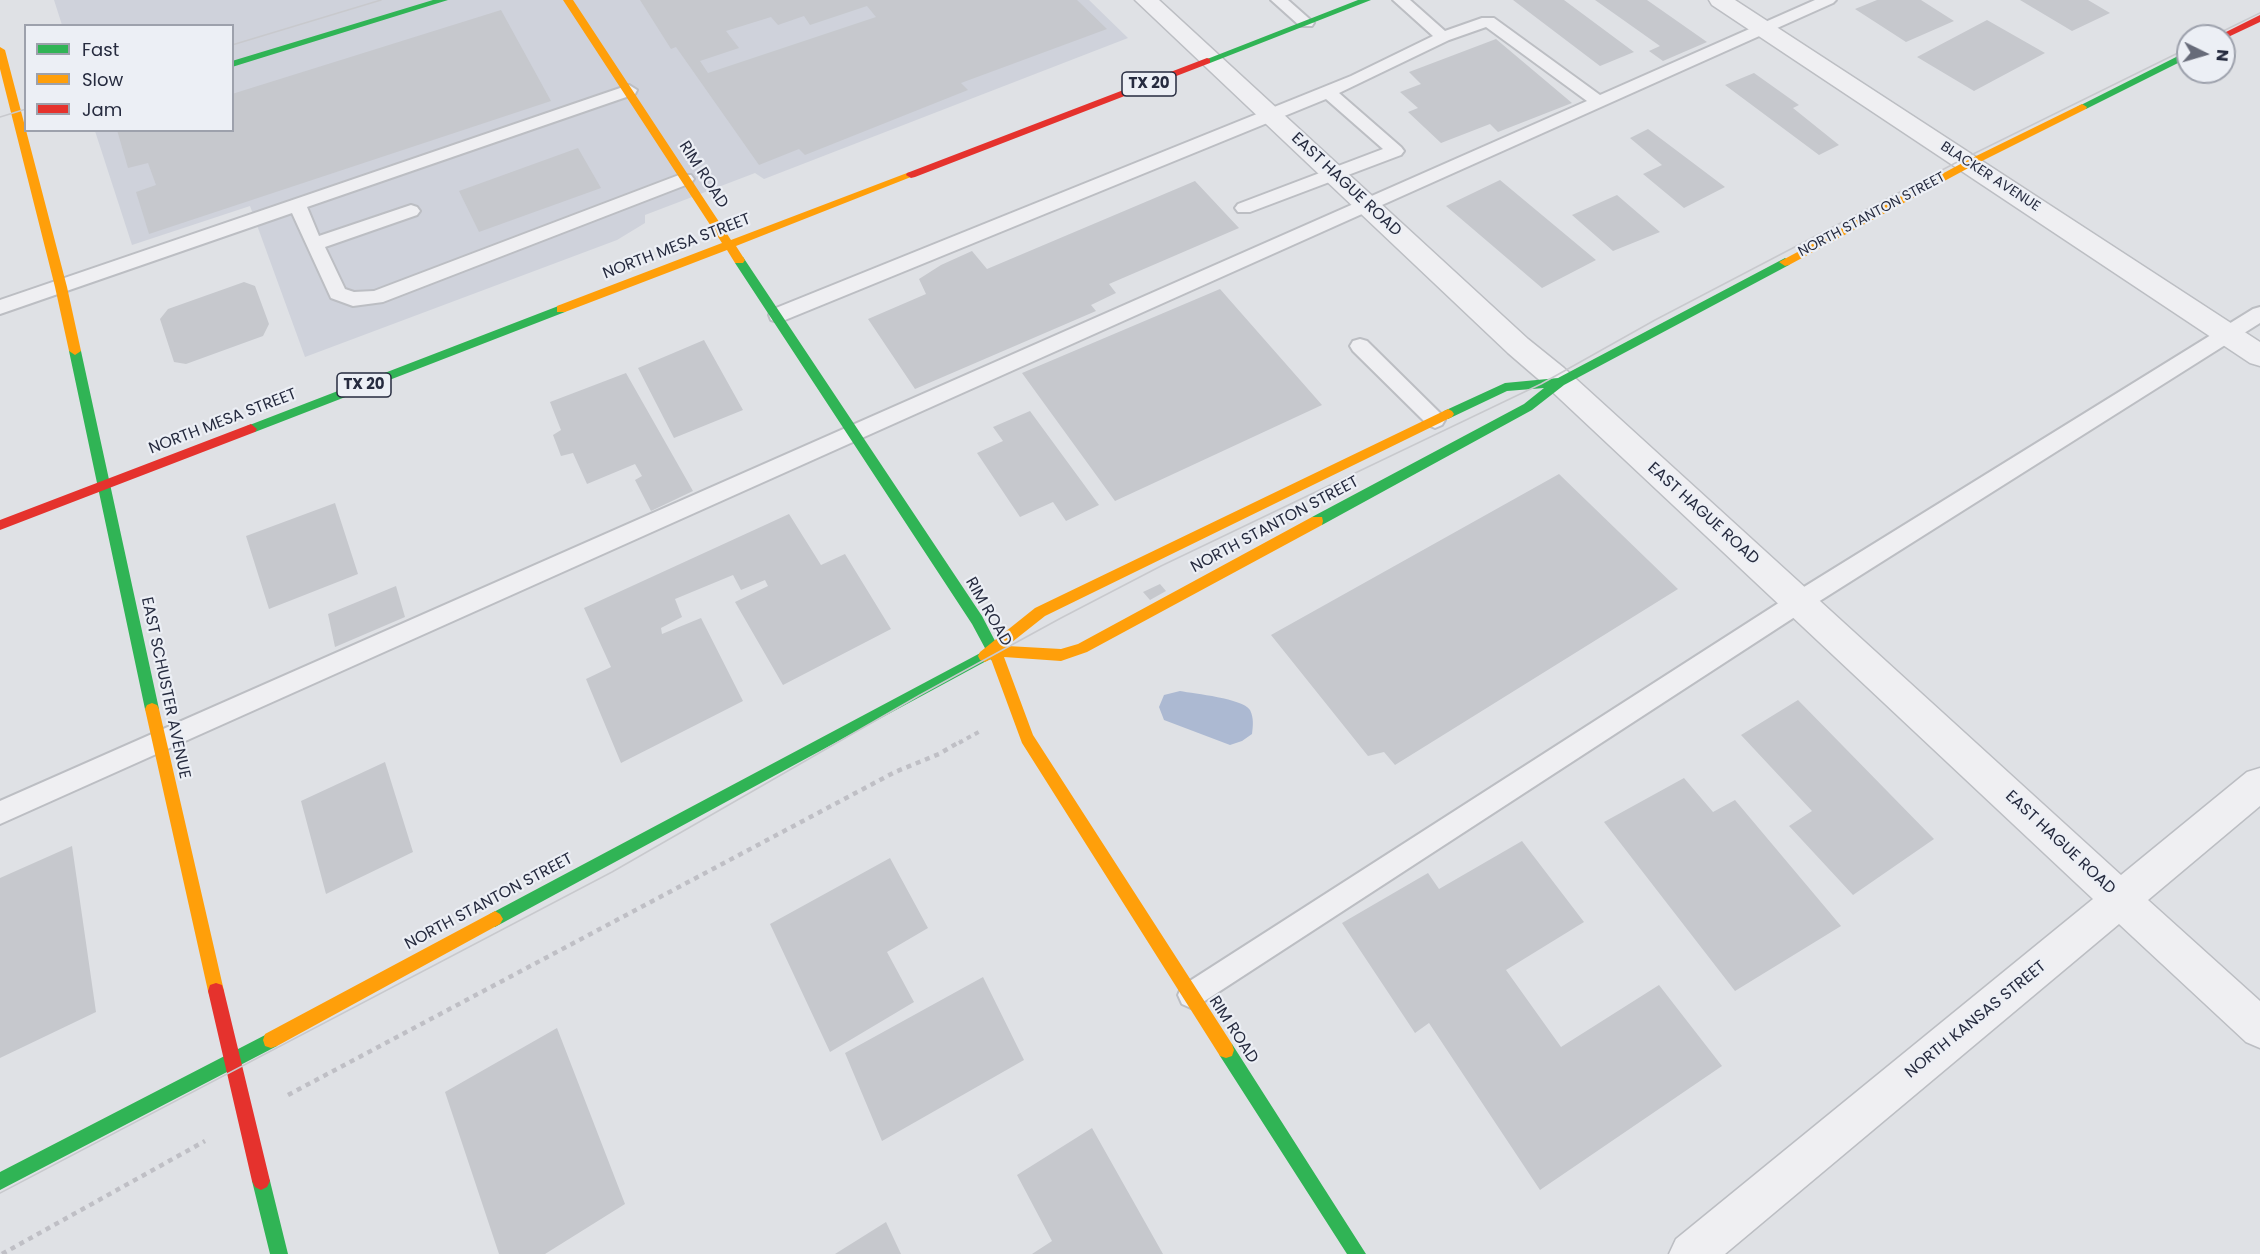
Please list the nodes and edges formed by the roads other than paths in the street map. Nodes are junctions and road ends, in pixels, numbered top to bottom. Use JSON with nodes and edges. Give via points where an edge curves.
{"nodes":[{"id":1,"x":443,"y":0,"type":"edge"},
{"id":2,"x":568,"y":0,"type":"edge"},
{"id":3,"x":1146,"y":0,"type":"edge"},
{"id":4,"x":1279,"y":0,"type":"edge"},
{"id":5,"x":1366,"y":0,"type":"edge"},
{"id":6,"x":1401,"y":0,"type":"edge"},
{"id":7,"x":1720,"y":0,"type":"edge"},
{"id":8,"x":1828,"y":0,"type":"edge"},
{"id":9,"x":2260,"y":18,"type":"edge"},
{"id":10,"x":1306,"y":23,"type":"junction"},
{"id":11,"x":1764,"y":29,"type":"junction"},
{"id":12,"x":2236,"y":30,"type":"edge"},
{"id":13,"x":1443,"y":37,"type":"junction"},
{"id":14,"x":0,"y":50,"type":"edge"},
{"id":15,"x":1211,"y":60,"type":"junction"},
{"id":16,"x":2176,"y":60,"type":"edge"},
{"id":17,"x":234,"y":63,"type":"edge"},
{"id":18,"x":629,"y":90,"type":"junction"},
{"id":19,"x":1328,"y":92,"type":"junction"},
{"id":20,"x":1599,"y":102,"type":"junction"},
{"id":21,"x":1270,"y":115,"type":"junction"},
{"id":22,"x":18,"y":130,"type":"edge"},
{"id":23,"x":1970,"y":163,"type":"junction"},
{"id":24,"x":1334,"y":173,"type":"junction"},
{"id":25,"x":686,"y":179,"type":"junction"},
{"id":26,"x":297,"y":205,"type":"junction"},
{"id":27,"x":1368,"y":206,"type":"junction"},
{"id":28,"x":1244,"y":208,"type":"dead end"},
{"id":29,"x":411,"y":211,"type":"dead end"},
{"id":30,"x":314,"y":244,"type":"junction"},
{"id":31,"x":728,"y":244,"type":"junction"},
{"id":32,"x":61,"y":287,"type":"junction"},
{"id":33,"x":0,"y":307,"type":"edge"},
{"id":34,"x":2260,"y":314,"type":"edge"},
{"id":35,"x":778,"y":315,"type":"junction"},
{"id":36,"x":2227,"y":334,"type":"junction"},
{"id":37,"x":1360,"y":346,"type":"dead end"},
{"id":38,"x":2260,"y":356,"type":"edge"},
{"id":39,"x":1560,"y":382,"type":"junction"},
{"id":40,"x":1435,"y":420,"type":"junction"},
{"id":41,"x":853,"y":432,"type":"junction"},
{"id":42,"x":104,"y":485,"type":"junction"},
{"id":43,"x":0,"y":525,"type":"edge"},
{"id":44,"x":1799,"y":602,"type":"junction"},
{"id":45,"x":993,"y":651,"type":"junction"},
{"id":46,"x":159,"y":742,"type":"junction"},
{"id":47,"x":2260,"y":784,"type":"edge"},
{"id":48,"x":0,"y":813,"type":"edge"},
{"id":49,"x":2122,"y":900,"type":"junction"},
{"id":50,"x":1191,"y":995,"type":"junction"},
{"id":51,"x":2260,"y":1028,"type":"edge"},
{"id":52,"x":232,"y":1061,"type":"junction"},
{"id":53,"x":0,"y":1181,"type":"edge"},
{"id":54,"x":279,"y":1254,"type":"edge"},
{"id":55,"x":1357,"y":1254,"type":"edge"},
{"id":56,"x":1691,"y":1254,"type":"edge"}],
"edges":[{"from":1,"to":17,"type":"street"},
{"from":2,"to":18,"type":"street","name":"RIM ROAD"},
{"from":3,"to":15,"type":"street","name":"EAST HAGUE ROAD"},
{"from":4,"to":10,"type":"lane"},
{"from":5,"to":10,"type":"street","name":"NORTH MESA STREET","number":"TX 20"},
{"from":6,"to":13,"type":"lane"},
{"from":7,"to":11,"type":"street","name":"BLACKER AVENUE"},
{"from":8,"to":11,"type":"lane"},
{"from":9,"to":12,"type":"street"},
{"from":10,"to":15,"type":"street","name":"NORTH MESA STREET","number":"TX 20"},
{"from":11,"to":20,"type":"lane"},
{"from":11,"to":23,"type":"street","name":"BLACKER AVENUE"},
{"from":13,"to":19,"type":"lane"},
{"from":13,"to":20,"type":"lane","via":[[1488,21]]},
{"from":14,"to":22,"type":"street","name":"EAST SCHUSTER AVENUE"},
{"from":15,"to":21,"type":"street","name":"EAST HAGUE ROAD"},
{"from":15,"to":31,"type":"street","name":"NORTH MESA STREET","number":"TX 20"},
{"from":16,"to":23,"type":"street","name":"NORTH STANTON STREET"},
{"from":18,"to":25,"type":"street","name":"RIM ROAD"},
{"from":18,"to":26,"type":"lane"},
{"from":19,"to":21,"type":"lane"},
{"from":19,"to":24,"type":"lane","via":[[1395,151]]},
{"from":20,"to":27,"type":"lane"},
{"from":21,"to":24,"type":"street","name":"EAST HAGUE ROAD"},
{"from":21,"to":35,"type":"lane"},
{"from":22,"to":32,"type":"street","name":"EAST SCHUSTER AVENUE"},
{"from":23,"to":36,"type":"street","name":"BLACKER AVENUE"},
{"from":23,"to":39,"type":"street","name":"NORTH STANTON STREET"},
{"from":24,"to":27,"type":"street","name":"EAST HAGUE ROAD"},
{"from":24,"to":28,"type":"lane"},
{"from":25,"to":30,"type":"lane","via":[[376,297],[353,299],[338,293]]},
{"from":25,"to":31,"type":"street","name":"RIM ROAD"},
{"from":26,"to":30,"type":"lane"},
{"from":26,"to":32,"type":"lane"},
{"from":27,"to":39,"type":"street","name":"EAST HAGUE ROAD"},
{"from":27,"to":41,"type":"lane"},
{"from":29,"to":30,"type":"lane"},
{"from":31,"to":35,"type":"street","name":"RIM ROAD"},
{"from":31,"to":42,"type":"street","name":"NORTH MESA STREET","number":"TX 20"},
{"from":32,"to":33,"type":"lane"},
{"from":32,"to":42,"type":"street","name":"EAST SCHUSTER AVENUE"},
{"from":34,"to":36,"type":"lane"},
{"from":35,"to":41,"type":"street","name":"RIM ROAD"},
{"from":36,"to":38,"type":"street","name":"BLACKER AVENUE"},
{"from":36,"to":44,"type":"lane"},
{"from":37,"to":40,"type":"lane"},
{"from":39,"to":40,"type":"street","name":"NORTH STANTON STREET","via":[[1505,387]]},
{"from":39,"to":44,"type":"street","name":"EAST HAGUE ROAD"},
{"from":39,"to":45,"type":"street","name":"NORTH STANTON STREET","via":[[1528,407],[1082,648],[1061,655]]},
{"from":40,"to":45,"type":"street","name":"NORTH STANTON STREET","via":[[1046,609]]},
{"from":41,"to":45,"type":"street","name":"RIM ROAD","via":[[977,620]]},
{"from":41,"to":46,"type":"lane"},
{"from":42,"to":43,"type":"street","name":"NORTH MESA STREET","number":"TX 20"},
{"from":42,"to":46,"type":"street","name":"EAST SCHUSTER AVENUE"},
{"from":44,"to":49,"type":"street","name":"EAST HAGUE ROAD"},
{"from":44,"to":50,"type":"lane"},
{"from":45,"to":50,"type":"street","name":"RIM ROAD","via":[[1027,738]]},
{"from":45,"to":52,"type":"street","name":"NORTH STANTON STREET"},
{"from":46,"to":48,"type":"lane"},
{"from":46,"to":52,"type":"street","name":"EAST SCHUSTER AVENUE"},
{"from":47,"to":49,"type":"street","name":"NORTH KANSAS STREET"},
{"from":49,"to":51,"type":"street","name":"EAST HAGUE ROAD"},
{"from":49,"to":56,"type":"street","name":"NORTH KANSAS STREET"},
{"from":50,"to":55,"type":"street","name":"RIM ROAD"},
{"from":52,"to":53,"type":"street","name":"NORTH STANTON STREET"},
{"from":52,"to":54,"type":"street","name":"EAST SCHUSTER AVENUE"}]}
